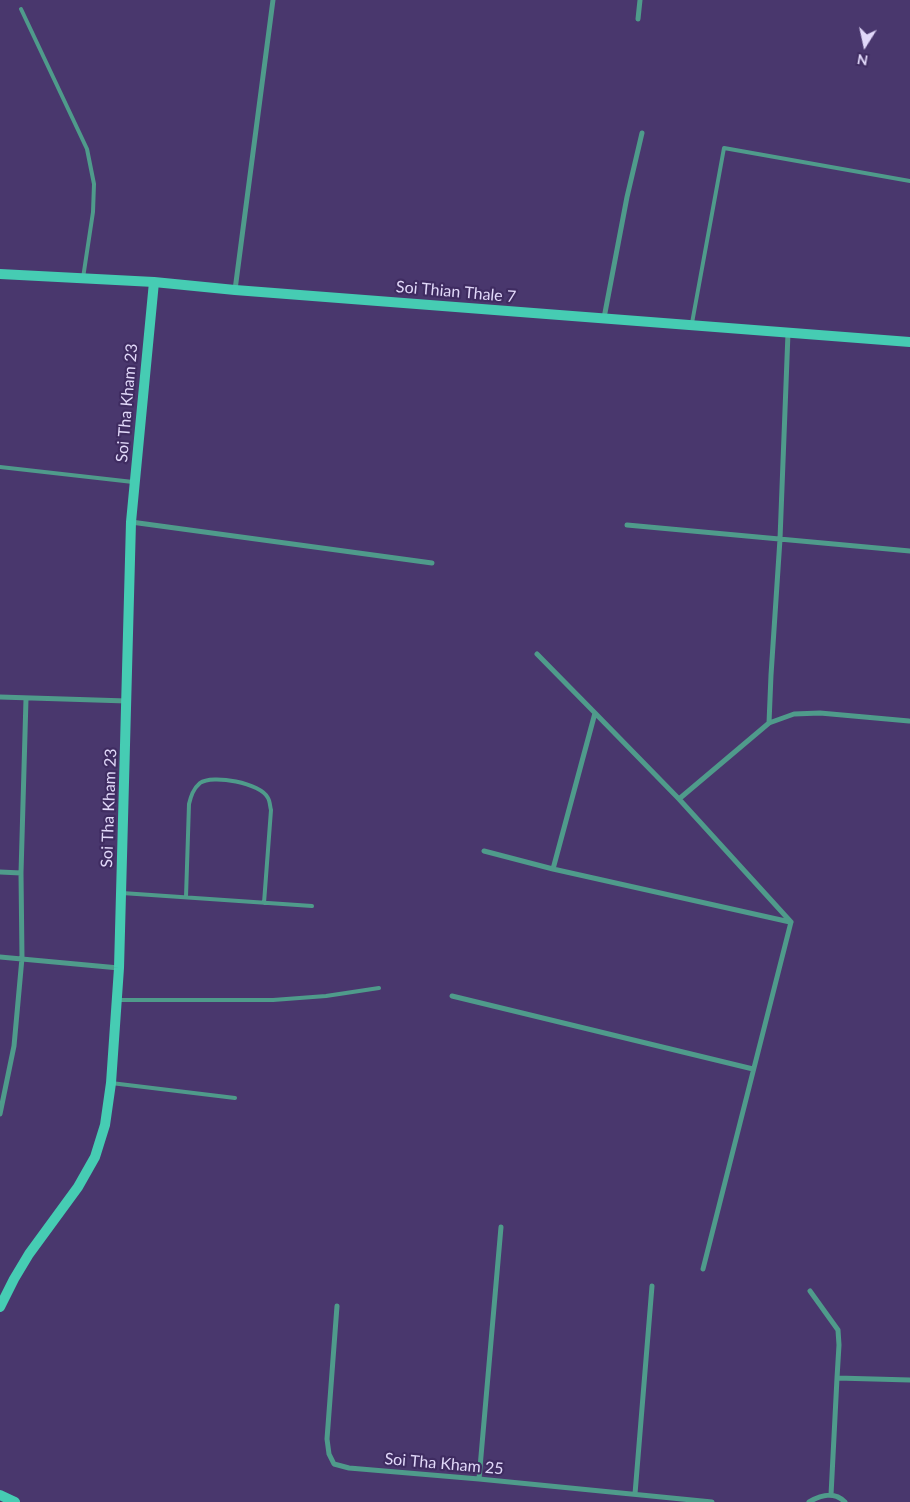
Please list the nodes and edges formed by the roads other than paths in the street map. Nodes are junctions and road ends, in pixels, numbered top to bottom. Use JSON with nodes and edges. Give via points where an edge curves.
{"nodes":[{"id":1,"x":273,"y":0,"type":"edge"},
{"id":2,"x":640,"y":0,"type":"edge"},
{"id":3,"x":21,"y":9,"type":"dead end"},
{"id":4,"x":638,"y":19,"type":"dead end"},
{"id":5,"x":642,"y":133,"type":"dead end"},
{"id":6,"x":910,"y":181,"type":"edge"},
{"id":7,"x":0,"y":274,"type":"edge"},
{"id":8,"x":83,"y":278,"type":"junction"},
{"id":9,"x":154,"y":282,"type":"junction"},
{"id":10,"x":234,"y":290,"type":"junction"},
{"id":11,"x":604,"y":319,"type":"junction"},
{"id":12,"x":692,"y":326,"type":"junction"},
{"id":13,"x":788,"y":333,"type":"junction"},
{"id":14,"x":910,"y":342,"type":"edge"},
{"id":15,"x":0,"y":467,"type":"edge"},
{"id":16,"x":135,"y":482,"type":"junction"},
{"id":17,"x":132,"y":522,"type":"junction"},
{"id":18,"x":627,"y":525,"type":"dead end"},
{"id":19,"x":780,"y":539,"type":"junction"},
{"id":20,"x":910,"y":551,"type":"edge"},
{"id":21,"x":432,"y":563,"type":"dead end"},
{"id":22,"x":537,"y":654,"type":"dead end"},
{"id":23,"x":0,"y":697,"type":"edge"},
{"id":24,"x":26,"y":699,"type":"junction"},
{"id":25,"x":128,"y":701,"type":"junction"},
{"id":26,"x":595,"y":713,"type":"junction"},
{"id":27,"x":909,"y":721,"type":"dead end"},
{"id":28,"x":769,"y":723,"type":"junction"},
{"id":29,"x":679,"y":799,"type":"junction"},
{"id":30,"x":484,"y":851,"type":"dead end"},
{"id":31,"x":553,"y":868,"type":"junction"},
{"id":32,"x":0,"y":872,"type":"edge"},
{"id":33,"x":21,"y":873,"type":"junction"},
{"id":34,"x":122,"y":893,"type":"junction"},
{"id":35,"x":186,"y":897,"type":"junction"},
{"id":36,"x":264,"y":903,"type":"junction"},
{"id":37,"x":312,"y":906,"type":"dead end"},
{"id":38,"x":790,"y":922,"type":"junction"},
{"id":39,"x":0,"y":956,"type":"edge"},
{"id":40,"x":22,"y":958,"type":"junction"},
{"id":41,"x":119,"y":968,"type":"junction"},
{"id":42,"x":379,"y":988,"type":"dead end"},
{"id":43,"x":452,"y":996,"type":"dead end"},
{"id":44,"x":117,"y":1000,"type":"junction"},
{"id":45,"x":753,"y":1070,"type":"junction"},
{"id":46,"x":111,"y":1083,"type":"junction"},
{"id":47,"x":235,"y":1098,"type":"dead end"},
{"id":48,"x":0,"y":1114,"type":"edge"},
{"id":49,"x":501,"y":1227,"type":"dead end"},
{"id":50,"x":702,"y":1269,"type":"dead end"},
{"id":51,"x":652,"y":1286,"type":"dead end"},
{"id":52,"x":810,"y":1290,"type":"dead end"},
{"id":53,"x":337,"y":1306,"type":"dead end"},
{"id":54,"x":0,"y":1307,"type":"edge"},
{"id":55,"x":837,"y":1378,"type":"junction"},
{"id":56,"x":910,"y":1380,"type":"edge"},
{"id":57,"x":478,"y":1479,"type":"junction"},
{"id":58,"x":635,"y":1494,"type":"junction"},
{"id":59,"x":0,"y":1495,"type":"edge"},
{"id":60,"x":831,"y":1495,"type":"junction"},
{"id":61,"x":15,"y":1502,"type":"edge"},
{"id":62,"x":712,"y":1502,"type":"edge"},
{"id":63,"x":809,"y":1502,"type":"edge"},
{"id":64,"x":845,"y":1502,"type":"edge"}],
"edges":[{"from":1,"to":10,"type":"street"},
{"from":2,"to":4,"type":"street"},
{"from":3,"to":8,"type":"lane","via":[[87,149],[94,194]]},
{"from":5,"to":11,"type":"street"},
{"from":6,"to":12,"type":"lane","via":[[724,148]]},
{"from":7,"to":8,"type":"street","name":"Soi Thian Thale 7"},
{"from":8,"to":9,"type":"street","name":"Soi Thian Thale 7"},
{"from":9,"to":10,"type":"street","name":"Soi Thian Thale 7"},
{"from":9,"to":16,"type":"street","name":"Soi Tha Kham 23"},
{"from":10,"to":11,"type":"street","name":"Soi Thian Thale 7"},
{"from":11,"to":12,"type":"street","name":"Soi Thian Thale 7"},
{"from":12,"to":13,"type":"street","name":"Soi Thian Thale 7"},
{"from":13,"to":14,"type":"street","name":"Soi Thian Thale 7"},
{"from":13,"to":19,"type":"street"},
{"from":15,"to":16,"type":"lane"},
{"from":16,"to":17,"type":"street","name":"Soi Tha Kham 23"},
{"from":17,"to":21,"type":"street"},
{"from":17,"to":25,"type":"street","name":"Soi Tha Kham 23"},
{"from":18,"to":19,"type":"street"},
{"from":19,"to":20,"type":"street"},
{"from":19,"to":28,"type":"street"},
{"from":22,"to":26,"type":"street"},
{"from":23,"to":24,"type":"street"},
{"from":24,"to":25,"type":"street"},
{"from":24,"to":33,"type":"street"},
{"from":25,"to":34,"type":"street","name":"Soi Tha Kham 23"},
{"from":26,"to":29,"type":"street"},
{"from":26,"to":31,"type":"street"},
{"from":27,"to":28,"type":"street","via":[[820,713],[794,714]]},
{"from":28,"to":29,"type":"street"},
{"from":29,"to":38,"type":"street"},
{"from":30,"to":31,"type":"street"},
{"from":31,"to":38,"type":"street"},
{"from":32,"to":33,"type":"street"},
{"from":33,"to":40,"type":"street"},
{"from":34,"to":35,"type":"lane"},
{"from":34,"to":41,"type":"street","name":"Soi Tha Kham 23"},
{"from":35,"to":36,"type":"lane"},
{"from":35,"to":36,"type":"lane","via":[[189,804],[193,791],[201,782],[212,779],[248,784],[268,798],[271,810]]},
{"from":36,"to":37,"type":"lane"},
{"from":38,"to":45,"type":"street"},
{"from":39,"to":40,"type":"street"},
{"from":40,"to":41,"type":"street"},
{"from":40,"to":48,"type":"street","via":[[14,1046]]},
{"from":41,"to":44,"type":"street","name":"Soi Tha Kham 23"},
{"from":42,"to":44,"type":"lane","via":[[273,1000]]},
{"from":43,"to":45,"type":"street"},
{"from":44,"to":46,"type":"street","name":"Soi Tha Kham 23"},
{"from":45,"to":50,"type":"street"},
{"from":46,"to":47,"type":"lane"},
{"from":46,"to":54,"type":"street","name":"Soi Tha Kham 23","via":[[105,1125],[95,1157],[14,1279]]},
{"from":49,"to":57,"type":"street"},
{"from":51,"to":58,"type":"street"},
{"from":52,"to":55,"type":"street","via":[[838,1330]]},
{"from":53,"to":57,"type":"street","name":"Soi Tha Kham 25","via":[[327,1439],[334,1464]]},
{"from":55,"to":56,"type":"street"},
{"from":55,"to":60,"type":"street"},
{"from":57,"to":58,"type":"street","name":"Soi Tha Kham 25"},
{"from":58,"to":62,"type":"street","name":"Soi Tha Kham 25"},
{"from":59,"to":61,"type":"street"},
{"from":60,"to":63,"type":"street"},
{"from":60,"to":64,"type":"street"}]}
